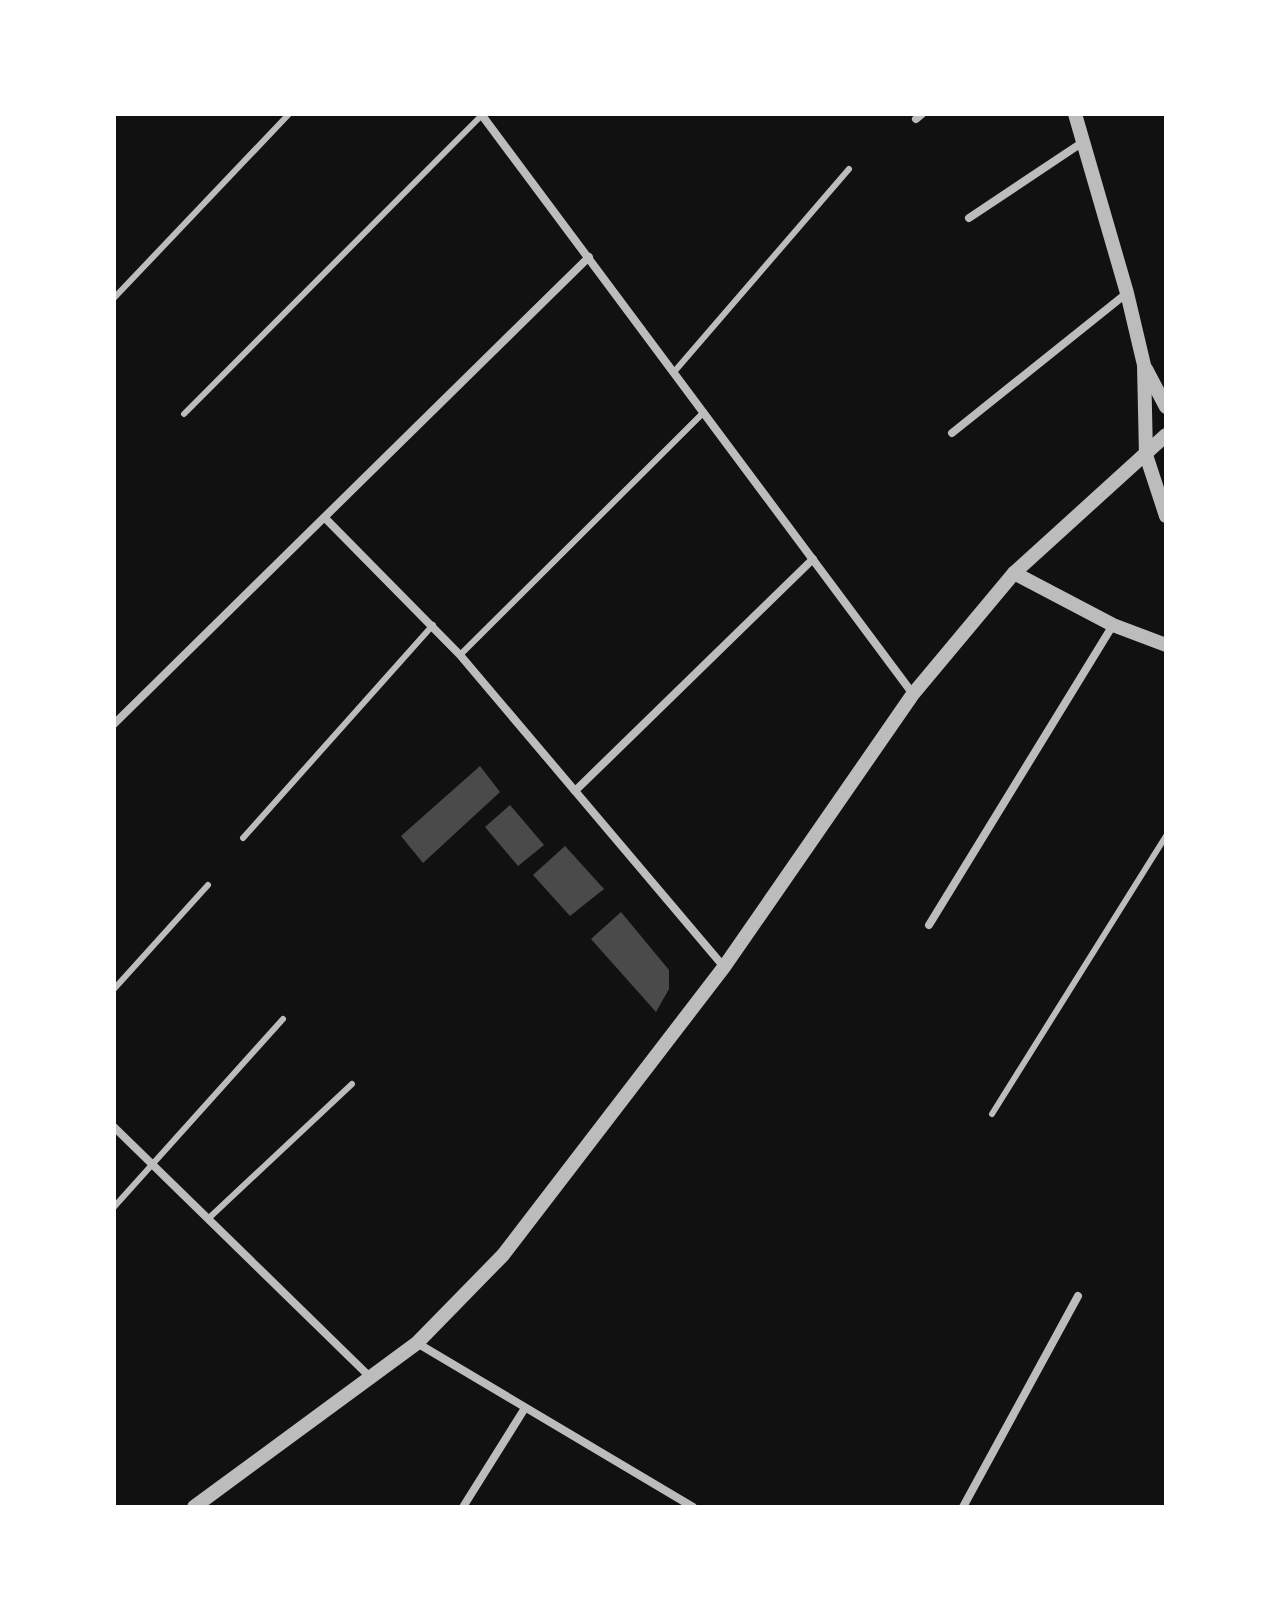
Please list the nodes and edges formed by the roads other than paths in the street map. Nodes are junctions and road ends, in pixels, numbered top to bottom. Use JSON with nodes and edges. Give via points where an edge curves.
{"nodes":[{"id":1,"x":289,"y":114,"type":"edge"},
{"id":2,"x":482,"y":114,"type":"edge"},
{"id":3,"x":1075,"y":114,"type":"edge"},
{"id":4,"x":1083,"y":142,"type":"junction"},
{"id":5,"x":849,"y":169,"type":"dead end"},
{"id":6,"x":969,"y":218,"type":"dead end"},
{"id":7,"x":589,"y":257,"type":"junction"},
{"id":8,"x":1127,"y":293,"type":"junction"},
{"id":9,"x":114,"y":298,"type":"edge"},
{"id":10,"x":1144,"y":365,"type":"junction"},
{"id":11,"x":674,"y":372,"type":"junction"},
{"id":12,"x":1166,"y":407,"type":"edge"},
{"id":13,"x":704,"y":412,"type":"junction"},
{"id":14,"x":184,"y":414,"type":"dead end"},
{"id":15,"x":952,"y":433,"type":"dead end"},
{"id":16,"x":1166,"y":435,"type":"edge"},
{"id":17,"x":1146,"y":455,"type":"junction"},
{"id":18,"x":1166,"y":516,"type":"edge"},
{"id":19,"x":325,"y":518,"type":"junction"},
{"id":20,"x":813,"y":559,"type":"junction"},
{"id":21,"x":1014,"y":573,"type":"junction"},
{"id":22,"x":433,"y":625,"type":"junction"},
{"id":23,"x":1113,"y":625,"type":"junction"},
{"id":24,"x":1166,"y":645,"type":"edge"},
{"id":25,"x":460,"y":655,"type":"junction"},
{"id":26,"x":913,"y":694,"type":"junction"},
{"id":27,"x":114,"y":724,"type":"edge"},
{"id":28,"x":575,"y":791,"type":"junction"},
{"id":29,"x":1166,"y":836,"type":"edge"},
{"id":30,"x":243,"y":838,"type":"dead end"},
{"id":31,"x":208,"y":885,"type":"dead end"},
{"id":32,"x":929,"y":925,"type":"dead end"},
{"id":33,"x":724,"y":967,"type":"junction"},
{"id":34,"x":114,"y":989,"type":"edge"},
{"id":35,"x":283,"y":1019,"type":"dead end"},
{"id":36,"x":352,"y":1084,"type":"dead end"},
{"id":37,"x":992,"y":1114,"type":"dead end"},
{"id":38,"x":114,"y":1127,"type":"edge"},
{"id":39,"x":154,"y":1163,"type":"junction"},
{"id":40,"x":114,"y":1207,"type":"edge"},
{"id":41,"x":209,"y":1218,"type":"junction"},
{"id":42,"x":1078,"y":1296,"type":"dead end"},
{"id":43,"x":417,"y":1343,"type":"junction"},
{"id":44,"x":370,"y":1377,"type":"junction"},
{"id":45,"x":525,"y":1408,"type":"junction"},
{"id":46,"x":194,"y":1507,"type":"edge"},
{"id":47,"x":463,"y":1507,"type":"edge"},
{"id":48,"x":693,"y":1507,"type":"edge"},
{"id":49,"x":963,"y":1507,"type":"edge"}],
"edges":[{"from":1,"to":9,"type":"lane"},
{"from":2,"to":7,"type":"street"},
{"from":2,"to":14,"type":"lane"},
{"from":3,"to":4,"type":"street"},
{"from":4,"to":6,"type":"street"},
{"from":4,"to":8,"type":"street"},
{"from":5,"to":11,"type":"lane"},
{"from":7,"to":11,"type":"street"},
{"from":7,"to":19,"type":"street"},
{"from":8,"to":10,"type":"street"},
{"from":8,"to":15,"type":"street"},
{"from":10,"to":12,"type":"street"},
{"from":10,"to":17,"type":"street"},
{"from":11,"to":13,"type":"street"},
{"from":13,"to":20,"type":"street"},
{"from":13,"to":25,"type":"lane"},
{"from":16,"to":17,"type":"street"},
{"from":17,"to":18,"type":"street"},
{"from":17,"to":21,"type":"street"},
{"from":19,"to":22,"type":"street"},
{"from":19,"to":27,"type":"street"},
{"from":20,"to":26,"type":"street"},
{"from":20,"to":28,"type":"street"},
{"from":21,"to":23,"type":"street"},
{"from":21,"to":26,"type":"street"},
{"from":22,"to":25,"type":"street"},
{"from":22,"to":30,"type":"lane"},
{"from":23,"to":24,"type":"street"},
{"from":23,"to":32,"type":"street"},
{"from":25,"to":28,"type":"street"},
{"from":26,"to":33,"type":"street"},
{"from":28,"to":33,"type":"street"},
{"from":29,"to":37,"type":"lane"},
{"from":31,"to":34,"type":"lane"},
{"from":33,"to":43,"type":"street","via":[[503,1255]]},
{"from":35,"to":39,"type":"lane"},
{"from":36,"to":41,"type":"lane"},
{"from":38,"to":39,"type":"street"},
{"from":39,"to":40,"type":"lane"},
{"from":39,"to":41,"type":"street"},
{"from":41,"to":44,"type":"street"},
{"from":42,"to":49,"type":"street"},
{"from":43,"to":44,"type":"street"},
{"from":43,"to":45,"type":"street"},
{"from":44,"to":46,"type":"street"},
{"from":45,"to":47,"type":"street"},
{"from":45,"to":48,"type":"street"}]}
